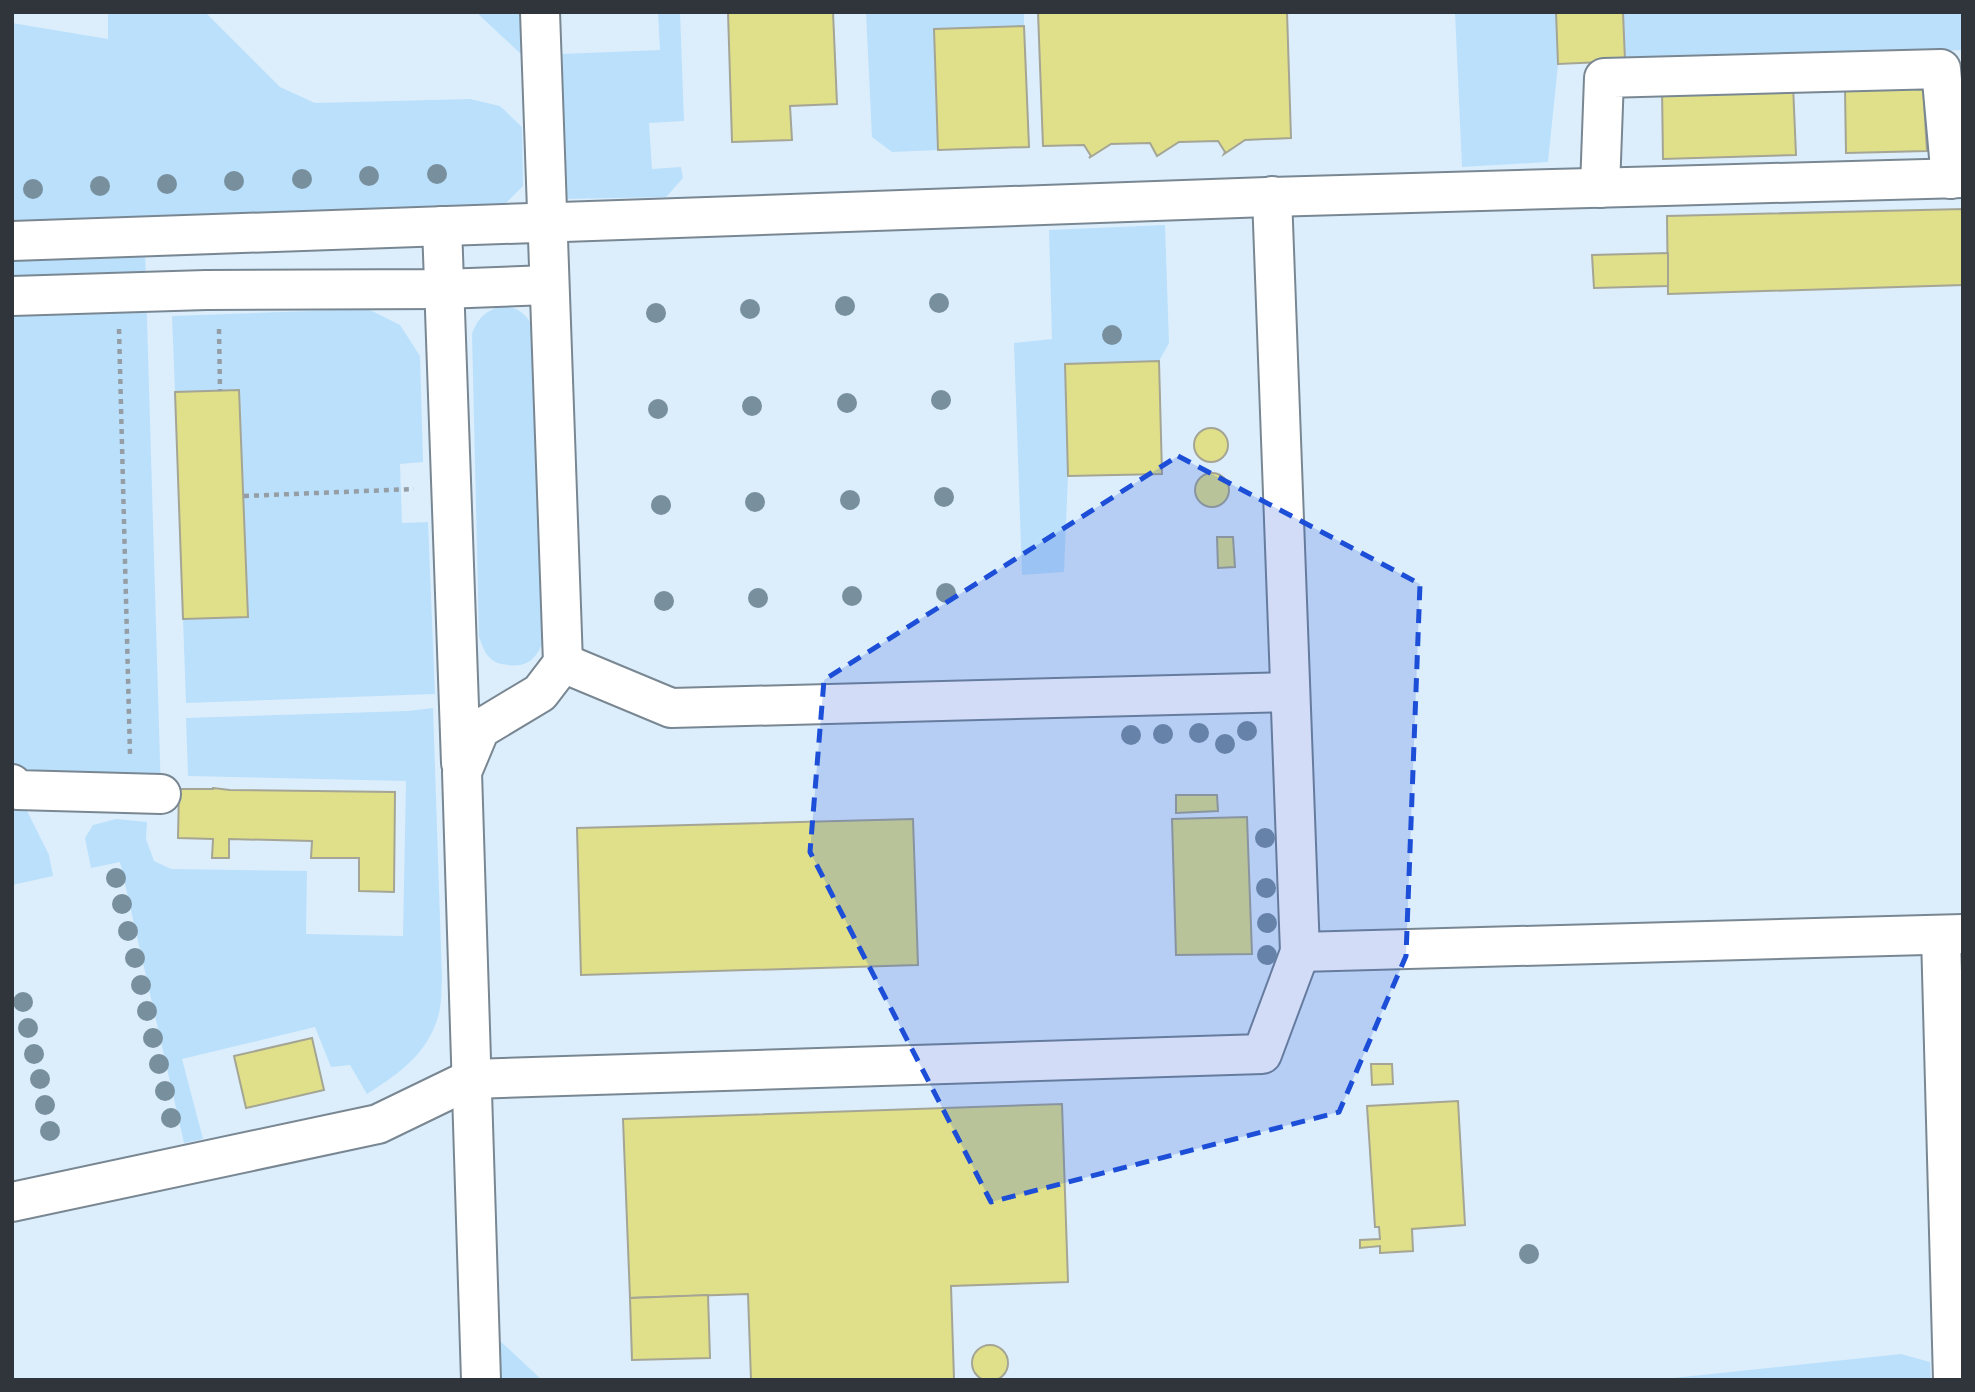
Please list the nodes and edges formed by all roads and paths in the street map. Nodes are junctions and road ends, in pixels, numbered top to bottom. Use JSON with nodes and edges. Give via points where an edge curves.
{"nodes":[{"id":1,"x":540,"y":12,"type":"edge"},
{"id":2,"x":1957,"y":178,"type":"edge"},
{"id":3,"x":1600,"y":188,"type":"junction"},
{"id":4,"x":1272,"y":196,"type":"junction"},
{"id":5,"x":546,"y":221,"type":"junction"},
{"id":6,"x":442,"y":226,"type":"junction"},
{"id":7,"x":12,"y":241,"type":"edge"},
{"id":8,"x":548,"y":285,"type":"junction"},
{"id":9,"x":443,"y":289,"type":"junction"},
{"id":10,"x":218,"y":290,"type":"junction"},
{"id":11,"x":118,"y":293,"type":"junction"},
{"id":12,"x":12,"y":296,"type":"edge"},
{"id":13,"x":220,"y":391,"type":"dead end"},
{"id":14,"x":450,"y":488,"type":"junction"},
{"id":15,"x":244,"y":496,"type":"dead end"},
{"id":16,"x":563,"y":663,"type":"junction"},
{"id":17,"x":1290,"y":692,"type":"junction"},
{"id":18,"x":462,"y":772,"type":"junction"},
{"id":19,"x":12,"y":784,"type":"edge"},
{"id":20,"x":146,"y":794,"type":"joint"},
{"id":21,"x":1952,"y":934,"type":"edge"},
{"id":22,"x":1300,"y":952,"type":"junction"},
{"id":23,"x":471,"y":1079,"type":"junction"},
{"id":24,"x":12,"y":1202,"type":"edge"},
{"id":25,"x":481,"y":1380,"type":"edge"},
{"id":26,"x":1953,"y":1380,"type":"edge"}],
"edges":[{"from":1,"to":5,"type":"lane"},
{"from":2,"to":3,"type":"lane"},
{"from":2,"to":3,"type":"lane","via":[[1941,69],[1604,78]]},
{"from":3,"to":4,"type":"lane"},
{"from":4,"to":5,"type":"lane"},
{"from":4,"to":17,"type":"lane"},
{"from":5,"to":6,"type":"lane"},
{"from":5,"to":8,"type":"lane"},
{"from":6,"to":7,"type":"lane"},
{"from":6,"to":9,"type":"lane"},
{"from":8,"to":9,"type":"lane"},
{"from":8,"to":16,"type":"lane"},
{"from":9,"to":10,"type":"lane"},
{"from":9,"to":14,"type":"lane"},
{"from":10,"to":11,"type":"lane"},
{"from":10,"to":13,"type":"path"},
{"from":11,"to":12,"type":"lane"},
{"from":11,"to":20,"type":"path"},
{"from":14,"to":15,"type":"path"},
{"from":14,"to":18,"type":"lane"},
{"from":16,"to":17,"type":"lane","via":[[671,708]]},
{"from":16,"to":18,"type":"lane","via":[[540,693],[480,729]]},
{"from":17,"to":22,"type":"lane"},
{"from":18,"to":23,"type":"lane"},
{"from":19,"to":20,"type":"lane","via":[[17,790]]},
{"from":21,"to":22,"type":"lane"},
{"from":21,"to":26,"type":"lane"},
{"from":22,"to":23,"type":"lane","via":[[1262,1054]]},
{"from":23,"to":24,"type":"lane","via":[[378,1124]]},
{"from":23,"to":25,"type":"lane"}]}
